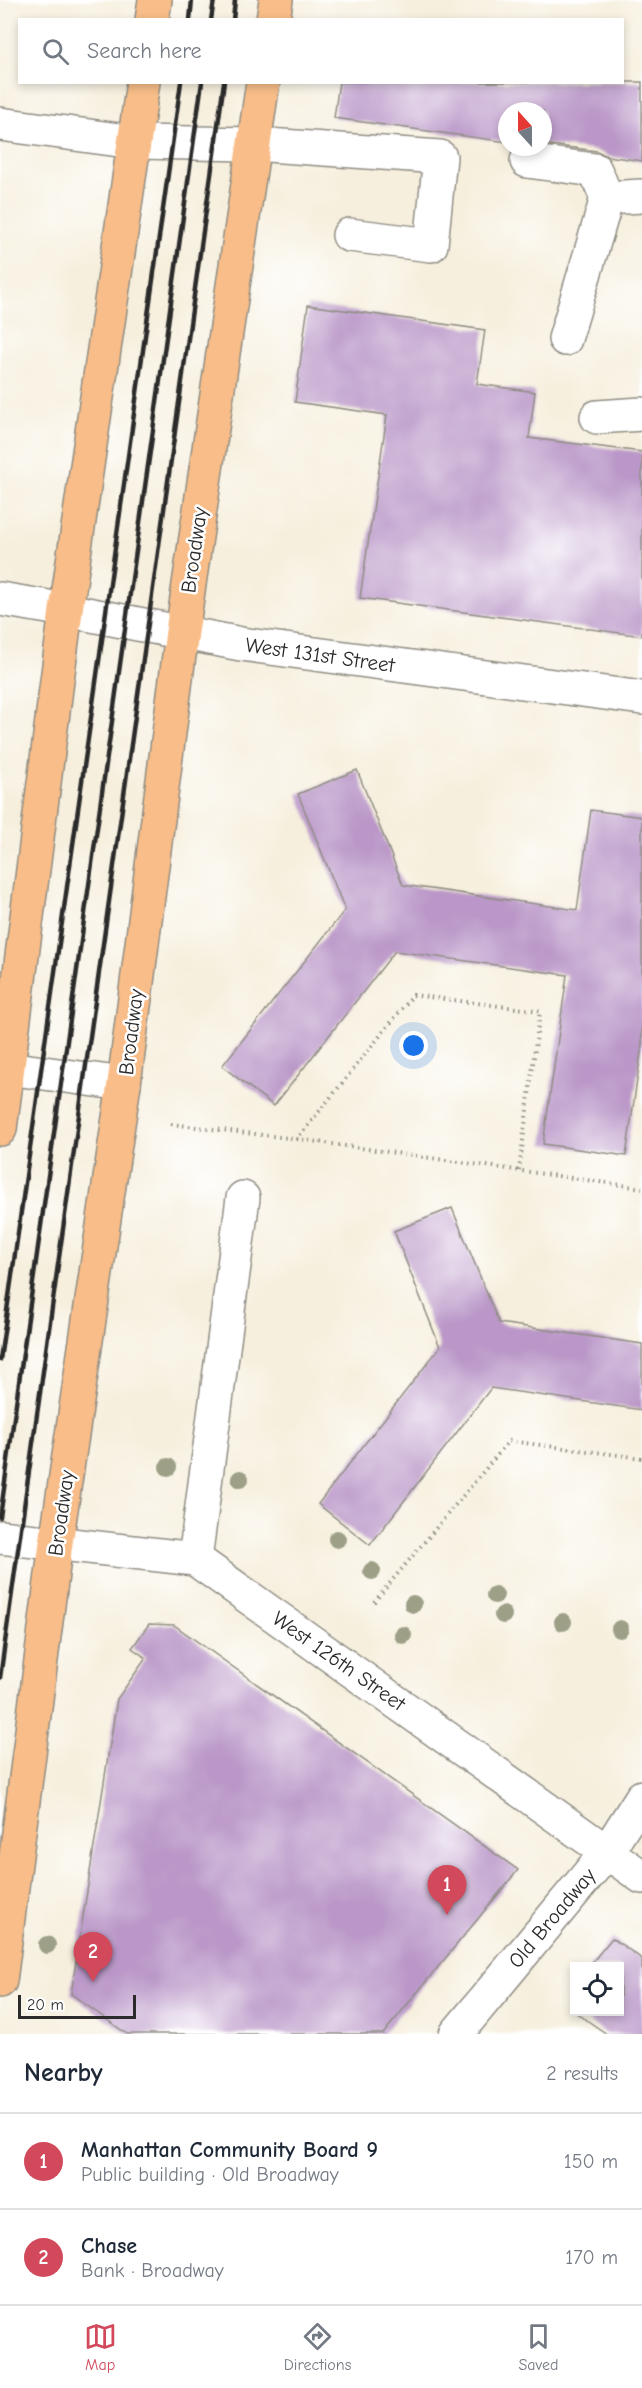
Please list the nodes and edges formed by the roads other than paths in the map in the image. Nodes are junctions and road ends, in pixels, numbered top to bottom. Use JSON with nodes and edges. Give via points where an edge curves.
{"nodes":[{"id":1,"x":155,"y":0,"type":"edge"},
{"id":2,"x":276,"y":0,"type":"edge"},
{"id":3,"x":152,"y":18,"type":"edge"},
{"id":4,"x":273,"y":18,"type":"edge"},
{"id":5,"x":143,"y":84,"type":"edge"},
{"id":6,"x":263,"y":84,"type":"edge"},
{"id":7,"x":0,"y":124,"type":"edge"},
{"id":8,"x":134,"y":142,"type":"junction"},
{"id":9,"x":253,"y":144,"type":"junction"},
{"id":10,"x":527,"y":161,"type":"dead end"},
{"id":11,"x":642,"y":196,"type":"edge"},
{"id":12,"x":607,"y":198,"type":"junction"},
{"id":13,"x":349,"y":235,"type":"dead end"},
{"id":14,"x":564,"y":339,"type":"dead end"},
{"id":15,"x":642,"y":414,"type":"edge"},
{"id":16,"x":597,"y":417,"type":"dead end"},
{"id":17,"x":0,"y":599,"type":"edge"},
{"id":18,"x":66,"y":610,"type":"junction"},
{"id":19,"x":182,"y":632,"type":"junction"},
{"id":20,"x":642,"y":698,"type":"edge"},
{"id":21,"x":5,"y":1067,"type":"edge"},
{"id":22,"x":124,"y":1084,"type":"junction"},
{"id":23,"x":0,"y":1129,"type":"edge"},
{"id":24,"x":243,"y":1198,"type":"dead end"},
{"id":25,"x":0,"y":1536,"type":"edge"},
{"id":26,"x":56,"y":1544,"type":"junction"},
{"id":27,"x":195,"y":1559,"type":"junction"},
{"id":28,"x":642,"y":1797,"type":"edge"},
{"id":29,"x":607,"y":1852,"type":"junction"},
{"id":30,"x":642,"y":1877,"type":"edge"},
{"id":31,"x":0,"y":1981,"type":"edge"},
{"id":32,"x":456,"y":2034,"type":"edge"}],
"edges":[{"from":1,"to":3,"type":"main road"},
{"from":2,"to":4,"type":"main road"},
{"from":5,"to":8,"type":"main road"},
{"from":6,"to":9,"type":"main road","name":"Broadway"},
{"from":7,"to":8,"type":"street"},
{"from":8,"to":9,"type":"street"},
{"from":8,"to":18,"type":"main road"},
{"from":9,"to":13,"type":"street","via":[[440,157],[430,245]]},
{"from":9,"to":19,"type":"main road","name":"Broadway"},
{"from":10,"to":12,"type":"street","via":[[596,170]]},
{"from":11,"to":12,"type":"street"},
{"from":12,"to":14,"type":"street"},
{"from":15,"to":16,"type":"street"},
{"from":17,"to":18,"type":"street","name":"West 131st Street"},
{"from":18,"to":19,"type":"street","name":"West 131st Street"},
{"from":18,"to":21,"type":"main road"},
{"from":19,"to":20,"type":"street","name":"West 131st Street","via":[[241,644]]},
{"from":19,"to":22,"type":"main road","name":"Broadway"},
{"from":21,"to":22,"type":"street"},
{"from":21,"to":23,"type":"main road"},
{"from":22,"to":26,"type":"main road","name":"Broadway"},
{"from":24,"to":27,"type":"street"},
{"from":25,"to":26,"type":"street","name":"West 126th Street"},
{"from":26,"to":27,"type":"street","name":"West 126th Street"},
{"from":26,"to":31,"type":"main road","name":"Broadway"},
{"from":27,"to":29,"type":"street","name":"West 126th Street"},
{"from":28,"to":29,"type":"street","name":"Old Broadway"},
{"from":29,"to":30,"type":"street","name":"West 126th Street"},
{"from":29,"to":32,"type":"street","name":"Old Broadway"}]}
